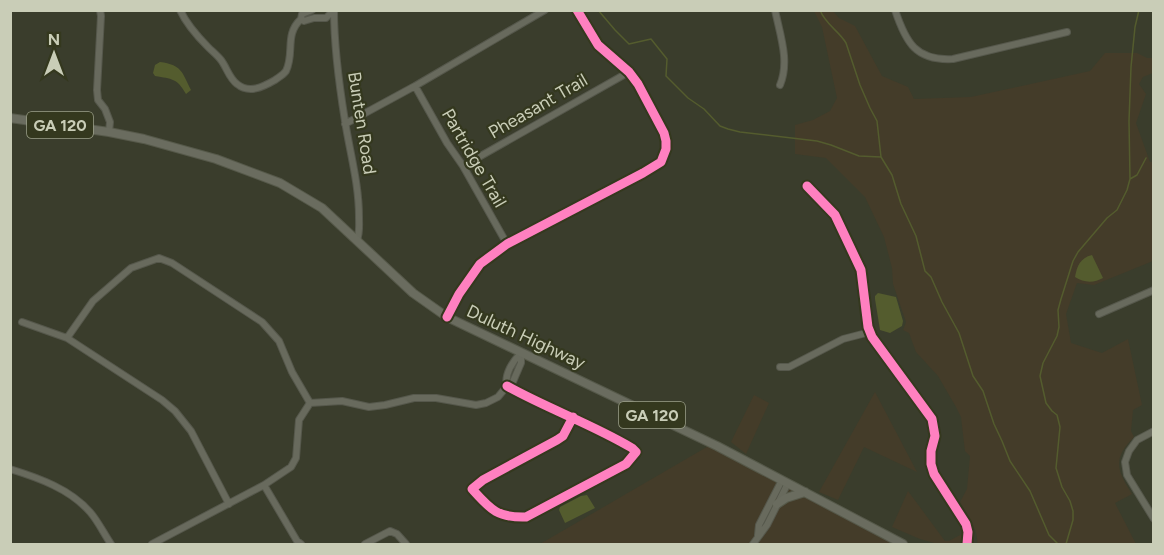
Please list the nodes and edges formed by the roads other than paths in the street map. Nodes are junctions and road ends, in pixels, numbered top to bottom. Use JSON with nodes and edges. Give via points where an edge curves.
{"nodes":[{"id":1,"x":100,"y":10,"type":"edge"},
{"id":2,"x":180,"y":10,"type":"edge"},
{"id":3,"x":545,"y":10,"type":"edge"},
{"id":4,"x":577,"y":10,"type":"edge"},
{"id":5,"x":775,"y":10,"type":"edge"},
{"id":6,"x":895,"y":10,"type":"edge"},
{"id":7,"x":332,"y":12,"type":"edge"},
{"id":8,"x":311,"y":13,"type":"edge"},
{"id":9,"x":1067,"y":32,"type":"dead end"},
{"id":10,"x":629,"y":72,"type":"junction"},
{"id":11,"x":780,"y":85,"type":"dead end"},
{"id":12,"x":415,"y":86,"type":"junction"},
{"id":13,"x":10,"y":118,"type":"edge"},
{"id":14,"x":345,"y":124,"type":"junction"},
{"id":15,"x":109,"y":132,"type":"junction"},
{"id":16,"x":463,"y":166,"type":"junction"},
{"id":17,"x":807,"y":186,"type":"dead end"},
{"id":18,"x":357,"y":240,"type":"junction"},
{"id":19,"x":507,"y":244,"type":"junction"},
{"id":20,"x":1154,"y":290,"type":"edge"},
{"id":21,"x":1099,"y":314,"type":"dead end"},
{"id":22,"x":447,"y":317,"type":"junction"},
{"id":23,"x":22,"y":322,"type":"dead end"},
{"id":24,"x":870,"y":332,"type":"junction"},
{"id":25,"x":67,"y":338,"type":"junction"},
{"id":26,"x":521,"y":353,"type":"junction"},
{"id":27,"x":780,"y":367,"type":"dead end"},
{"id":28,"x":507,"y":386,"type":"junction"},
{"id":29,"x":310,"y":403,"type":"junction"},
{"id":30,"x":573,"y":417,"type":"junction"},
{"id":31,"x":1154,"y":431,"type":"edge"},
{"id":32,"x":10,"y":469,"type":"edge"},
{"id":33,"x":785,"y":481,"type":"junction"},
{"id":34,"x":264,"y":485,"type":"junction"},
{"id":35,"x":805,"y":492,"type":"junction"},
{"id":36,"x":229,"y":504,"type":"junction"},
{"id":37,"x":777,"y":504,"type":"junction"},
{"id":38,"x":1154,"y":519,"type":"edge"},
{"id":39,"x":755,"y":541,"type":"edge"},
{"id":40,"x":111,"y":544,"type":"edge"},
{"id":41,"x":152,"y":544,"type":"edge"},
{"id":42,"x":301,"y":544,"type":"edge"},
{"id":43,"x":365,"y":544,"type":"edge"},
{"id":44,"x":406,"y":544,"type":"edge"},
{"id":45,"x":903,"y":544,"type":"edge"},
{"id":46,"x":967,"y":544,"type":"edge"}],
"edges":[{"from":1,"to":15,"type":"street","via":[[97,90],[110,123]]},
{"from":2,"to":8,"type":"street","via":[[189,27],[221,60],[237,84],[257,89],[282,75],[294,27]]},
{"from":3,"to":12,"type":"street"},
{"from":4,"to":10,"type":"street","via":[[598,45]]},
{"from":5,"to":11,"type":"street","via":[[785,60]]},
{"from":6,"to":9,"type":"street","via":[[901,28],[916,50],[939,60]]},
{"from":7,"to":8,"type":"street","via":[[326,18]]},
{"from":7,"to":14,"type":"street","name":"Bunten Road"},
{"from":10,"to":16,"type":"street","name":"Pheasant Trail"},
{"from":10,"to":19,"type":"street","via":[[664,133],[666,149],[661,162]]},
{"from":12,"to":14,"type":"street"},
{"from":12,"to":16,"type":"street","name":"Partridge Trail"},
{"from":13,"to":15,"type":"main road","name":"Duluth Highway","number":"GA 120"},
{"from":14,"to":18,"type":"street","name":"Bunten Road","via":[[359,204]]},
{"from":15,"to":18,"type":"main road","name":"Duluth Highway","number":"GA 120","via":[[199,153],[280,183],[322,208]]},
{"from":16,"to":19,"type":"street","name":"Partridge Trail"},
{"from":17,"to":24,"type":"street","via":[[835,215],[861,270]]},
{"from":18,"to":22,"type":"main road","name":"Duluth Highway","number":"GA 120","via":[[413,293]]},
{"from":19,"to":22,"type":"street","via":[[480,264]]},
{"from":20,"to":21,"type":"street"},
{"from":22,"to":26,"type":"main road","name":"Duluth Highway","number":"GA 120"},
{"from":23,"to":25,"type":"street"},
{"from":24,"to":27,"type":"street","via":[[843,339],[789,367]]},
{"from":24,"to":46,"type":"street","via":[[932,419],[935,436],[930,464],[966,524]]},
{"from":25,"to":29,"type":"street","via":[[93,301],[109,286],[131,268],[159,258],[262,322],[279,341]]},
{"from":25,"to":36,"type":"street","via":[[175,411],[191,431]]},
{"from":26,"to":28,"type":"street","via":[[505,380]]},
{"from":26,"to":33,"type":"main road","name":"Duluth Highway","number":"GA 120"},
{"from":28,"to":29,"type":"street","via":[[498,397],[476,405],[436,398],[369,407],[342,401]]},
{"from":28,"to":30,"type":"street"},
{"from":29,"to":34,"type":"street","via":[[299,420],[296,458],[291,467]]},
{"from":30,"to":30,"type":"street","via":[[636,452],[626,464],[526,517],[497,513],[472,489],[557,441]]},
{"from":31,"to":38,"type":"street","via":[[1137,440],[1125,462],[1127,475]]},
{"from":32,"to":40,"type":"street","via":[[52,484],[83,505]]},
{"from":33,"to":35,"type":"main road","name":"Duluth Highway","number":"GA 120"},
{"from":33,"to":37,"type":"street"},
{"from":33,"to":39,"type":"street","via":[[759,525]]},
{"from":34,"to":36,"type":"street"},
{"from":34,"to":42,"type":"street"},
{"from":35,"to":37,"type":"main road"},
{"from":35,"to":45,"type":"main road","name":"Duluth Highway","number":"GA 120"},
{"from":36,"to":41,"type":"street"},
{"from":37,"to":39,"type":"street"},
{"from":43,"to":44,"type":"street","via":[[390,531]]}]}
